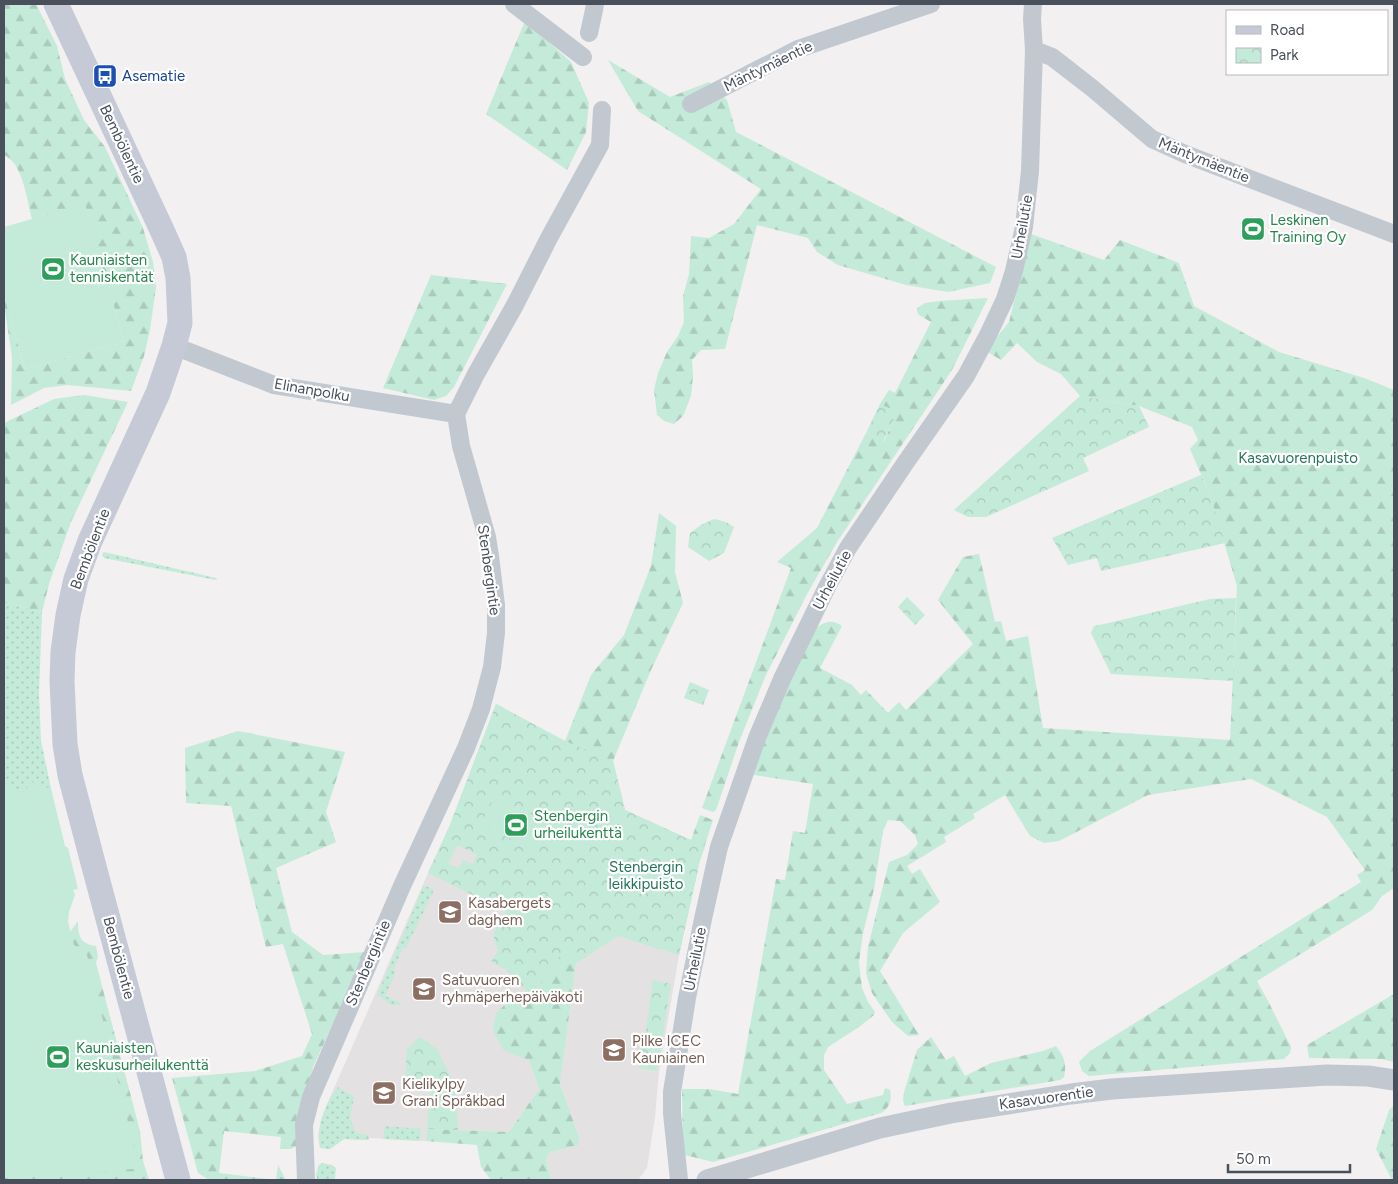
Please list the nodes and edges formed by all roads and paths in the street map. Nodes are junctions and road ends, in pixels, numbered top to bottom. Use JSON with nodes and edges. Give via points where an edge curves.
{"nodes":[{"id":1,"x":56,"y":4,"type":"edge"},
{"id":2,"x":514,"y":4,"type":"edge"},
{"id":3,"x":594,"y":4,"type":"edge"},
{"id":4,"x":931,"y":4,"type":"edge"},
{"id":5,"x":1033,"y":4,"type":"edge"},
{"id":6,"x":588,"y":33,"type":"dead end"},
{"id":7,"x":1034,"y":50,"type":"junction"},
{"id":8,"x":583,"y":57,"type":"dead end"},
{"id":9,"x":691,"y":104,"type":"dead end"},
{"id":10,"x":602,"y":110,"type":"dead end"},
{"id":11,"x":1394,"y":234,"type":"edge"},
{"id":12,"x":174,"y":346,"type":"junction"},
{"id":13,"x":456,"y":414,"type":"junction"},
{"id":14,"x":1394,"y":1080,"type":"edge"},
{"id":15,"x":178,"y":1180,"type":"edge"},
{"id":16,"x":306,"y":1180,"type":"edge"},
{"id":17,"x":679,"y":1180,"type":"edge"},
{"id":18,"x":707,"y":1180,"type":"edge"}],
"edges":[{"from":1,"to":12,"type":"main road","name":"Bembölentie","via":[[174,257],[180,323]]},
{"from":2,"to":8,"type":"street"},
{"from":3,"to":6,"type":"street"},
{"from":4,"to":9,"type":"street","name":"Mäntymäentie","via":[[798,49]]},
{"from":5,"to":7,"type":"street","name":"Urheilutie"},
{"from":7,"to":11,"type":"street","name":"Mäntymäentie","via":[[1052,57],[1152,140]]},
{"from":7,"to":17,"type":"street","name":"Urheilutie","via":[[1030,171],[1024,227],[1004,300],[966,376],[898,473],[827,587],[757,738],[719,848],[702,919],[672,1092]]},
{"from":10,"to":13,"type":"street","via":[[600,144]]},
{"from":12,"to":13,"type":"street","name":"Elinanpolku","via":[[274,385]]},
{"from":12,"to":15,"type":"main road","name":"Bembölentie","via":[[158,393],[90,541],[76,579],[68,615],[62,681],[70,775]]},
{"from":13,"to":16,"type":"street","name":"Stenbergintie","via":[[460,446],[490,556],[496,605],[492,667],[466,748],[311,1097],[304,1125]]},
{"from":14,"to":18,"type":"street","name":"Kasavuorentie","via":[[1327,1075],[1066,1094],[880,1128]]}]}
